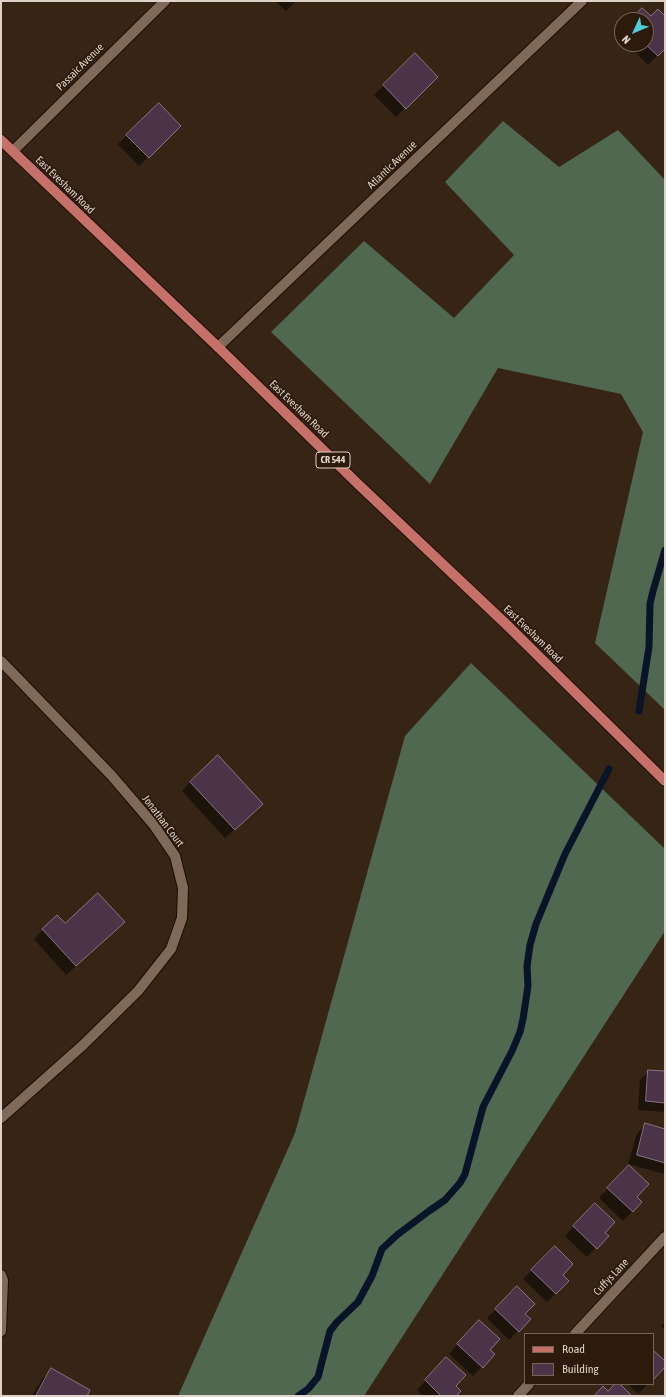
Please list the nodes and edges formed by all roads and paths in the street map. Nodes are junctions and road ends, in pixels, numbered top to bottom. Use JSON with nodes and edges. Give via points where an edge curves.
{"nodes":[{"id":1,"x":165,"y":1,"type":"edge"},
{"id":2,"x":582,"y":1,"type":"edge"},
{"id":3,"x":1,"y":140,"type":"edge"},
{"id":4,"x":13,"y":151,"type":"junction"},
{"id":5,"x":218,"y":347,"type":"junction"},
{"id":6,"x":1,"y":661,"type":"edge"},
{"id":7,"x":665,"y":781,"type":"edge"},
{"id":8,"x":1,"y":1118,"type":"edge"},
{"id":9,"x":665,"y":1237,"type":"edge"},
{"id":10,"x":1,"y":1275,"type":"edge"},
{"id":11,"x":1,"y":1331,"type":"edge"},
{"id":12,"x":576,"y":1333,"type":"edge"},
{"id":13,"x":528,"y":1385,"type":"edge"},
{"id":14,"x":518,"y":1396,"type":"edge"}],
"edges":[{"from":1,"to":4,"type":"street","name":"Passaic Avenue"},
{"from":2,"to":5,"type":"street","name":"Atlantic Avenue"},
{"from":3,"to":4,"type":"main road","name":"East Evesham Road","number":"CR 544"},
{"from":4,"to":5,"type":"main road","name":"East Evesham Road","number":"CR 544"},
{"from":5,"to":7,"type":"main road","name":"East Evesham Road","number":"CR 544"},
{"from":6,"to":8,"type":"street","name":"Jonathan Court","via":[[112,776],[153,824],[175,856],[183,888],[182,918],[171,949],[138,991],[83,1045]]},
{"from":9,"to":12,"type":"street","name":"Cuffys Lane"},
{"from":10,"to":11,"type":"street"},
{"from":13,"to":14,"type":"street"}]}
